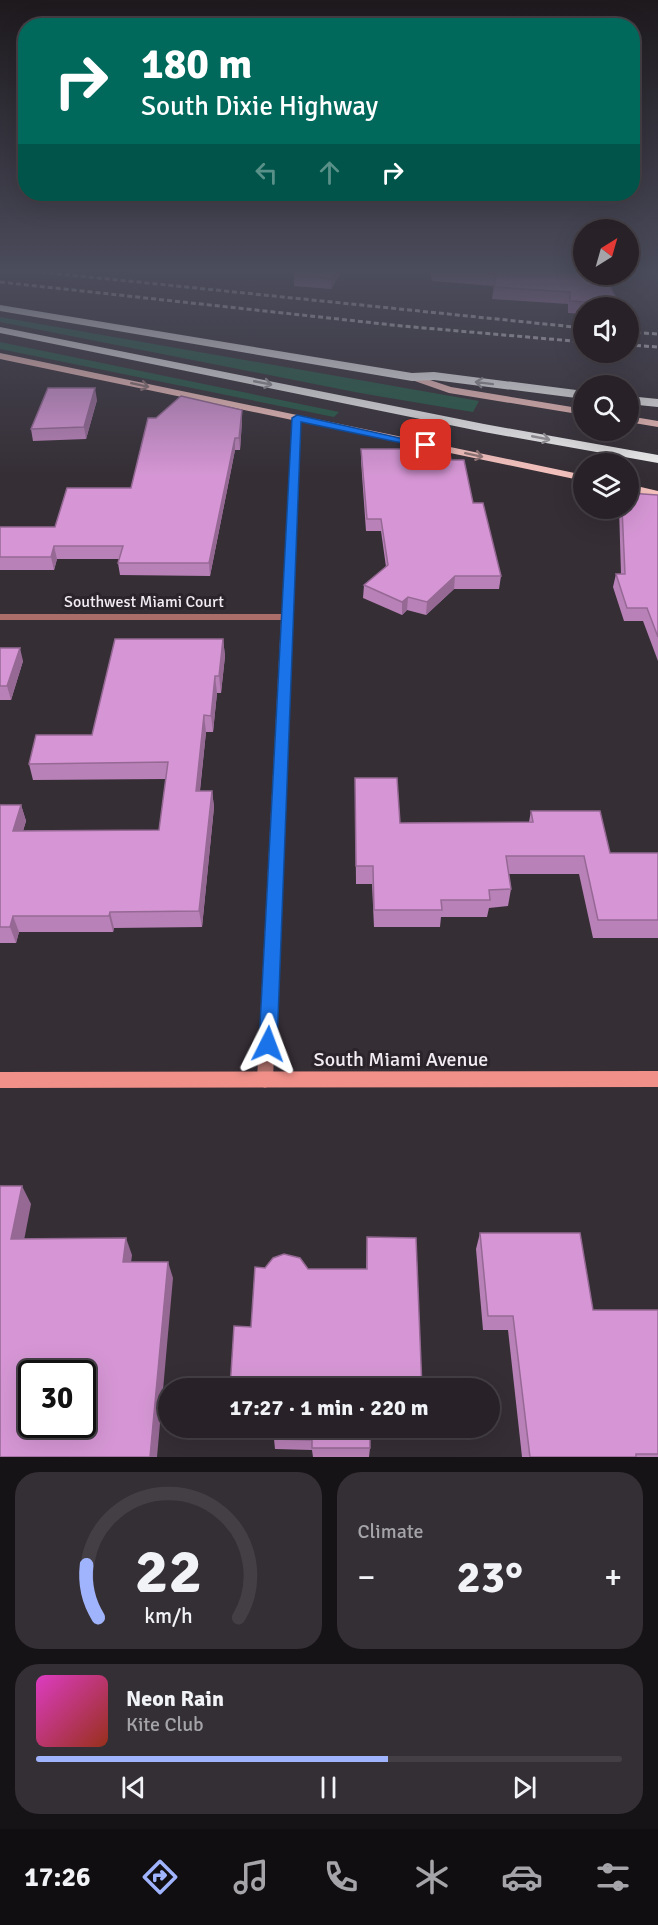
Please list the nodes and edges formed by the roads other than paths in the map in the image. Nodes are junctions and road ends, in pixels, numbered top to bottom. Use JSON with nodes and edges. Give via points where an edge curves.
{"nodes":[{"id":1,"x":49,"y":340,"type":"edge"},
{"id":2,"x":191,"y":340,"type":"edge"},
{"id":3,"x":0,"y":357,"type":"edge"},
{"id":4,"x":412,"y":377,"type":"junction"},
{"id":5,"x":573,"y":394,"type":"edge"},
{"id":6,"x":639,"y":401,"type":"edge"},
{"id":7,"x":658,"y":403,"type":"edge"},
{"id":8,"x":573,"y":410,"type":"edge"},
{"id":9,"x":297,"y":418,"type":"junction"},
{"id":10,"x":639,"y":421,"type":"edge"},
{"id":11,"x":658,"y":424,"type":"edge"},
{"id":12,"x":658,"y":459,"type":"edge"},
{"id":13,"x":573,"y":476,"type":"edge"},
{"id":14,"x":639,"y":490,"type":"edge"},
{"id":15,"x":658,"y":494,"type":"edge"},
{"id":16,"x":0,"y":617,"type":"edge"},
{"id":17,"x":288,"y":617,"type":"junction"},
{"id":18,"x":658,"y":1079,"type":"edge"},
{"id":19,"x":0,"y":1080,"type":"edge"},
{"id":20,"x":265,"y":1080,"type":"junction"}],
"edges":[{"from":1,"to":12,"type":"highway","one_way":true},
{"from":2,"to":4,"type":"highway"},
{"from":3,"to":9,"type":"main road","one_way":true},
{"from":5,"to":4,"type":"highway","one_way":true,"via":[[434,376]]},
{"from":4,"to":8,"type":"main road","via":[[449,390]]},
{"from":6,"to":7,"type":"highway"},
{"from":9,"to":13,"type":"main road","one_way":true},
{"from":9,"to":17,"type":"street"},
{"from":10,"to":11,"type":"main road"},
{"from":14,"to":15,"type":"main road"},
{"from":16,"to":17,"type":"street","name":"Southwest Miami Court"},
{"from":17,"to":20,"type":"street"},
{"from":18,"to":20,"type":"main road","name":"South Miami Avenue"},
{"from":19,"to":20,"type":"main road","name":"South Miami Avenue"}]}
